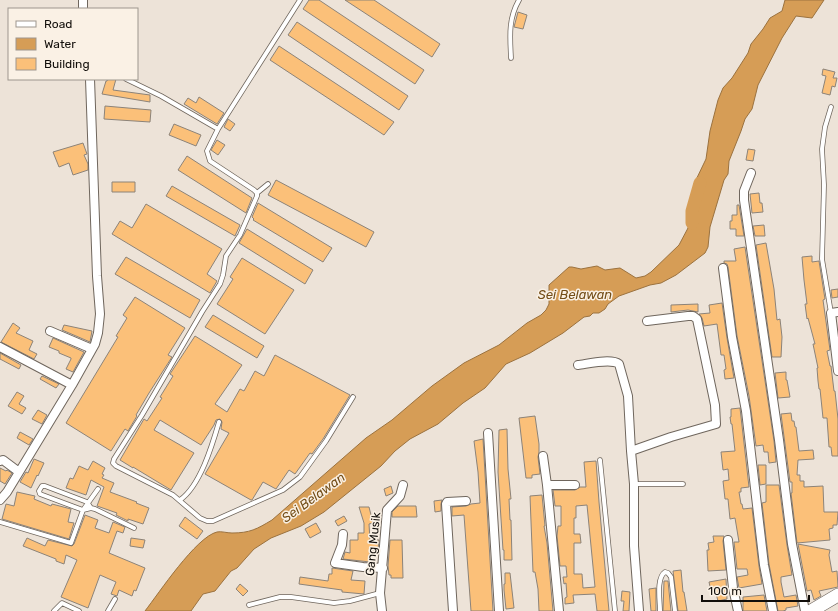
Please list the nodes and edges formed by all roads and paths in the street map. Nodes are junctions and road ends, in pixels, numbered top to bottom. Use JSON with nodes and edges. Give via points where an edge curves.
{"nodes":[{"id":1,"x":300,"y":0,"type":"edge"},
{"id":2,"x":519,"y":0,"type":"edge"},
{"id":3,"x":511,"y":58,"type":"dead end"},
{"id":4,"x":91,"y":80,"type":"edge"},
{"id":5,"x":128,"y":80,"type":"edge"},
{"id":6,"x":830,"y":107,"type":"dead end"},
{"id":7,"x":218,"y":130,"type":"junction"},
{"id":8,"x":751,"y":173,"type":"dead end"},
{"id":9,"x":268,"y":184,"type":"dead end"},
{"id":10,"x":257,"y":193,"type":"junction"},
{"id":11,"x":723,"y":268,"type":"dead end"},
{"id":12,"x":834,"y":312,"type":"edge"},
{"id":13,"x":647,"y":321,"type":"dead end"},
{"id":14,"x":50,"y":331,"type":"dead end"},
{"id":15,"x":0,"y":347,"type":"edge"},
{"id":16,"x":92,"y":349,"type":"junction"},
{"id":17,"x":578,"y":365,"type":"dead end"},
{"id":18,"x":838,"y":371,"type":"edge"},
{"id":19,"x":72,"y":385,"type":"junction"},
{"id":20,"x":353,"y":397,"type":"dead end"},
{"id":21,"x":219,"y":422,"type":"dead end"},
{"id":22,"x":488,"y":433,"type":"dead end"},
{"id":23,"x":631,"y":451,"type":"junction"},
{"id":24,"x":543,"y":456,"type":"dead end"},
{"id":25,"x":600,"y":460,"type":"dead end"},
{"id":26,"x":0,"y":461,"type":"edge"},
{"id":27,"x":20,"y":472,"type":"junction"},
{"id":28,"x":634,"y":484,"type":"junction"},
{"id":29,"x":683,"y":484,"type":"dead end"},
{"id":30,"x":403,"y":485,"type":"dead end"},
{"id":31,"x":547,"y":485,"type":"junction"},
{"id":32,"x":575,"y":486,"type":"dead end"},
{"id":33,"x":98,"y":489,"type":"dead end"},
{"id":34,"x":70,"y":495,"type":"junction"},
{"id":35,"x":0,"y":500,"type":"edge"},
{"id":36,"x":180,"y":500,"type":"junction"},
{"id":37,"x":466,"y":501,"type":"dead end"},
{"id":38,"x":87,"y":502,"type":"junction"},
{"id":39,"x":66,"y":504,"type":"junction"},
{"id":40,"x":92,"y":508,"type":"junction"},
{"id":41,"x":83,"y":510,"type":"junction"},
{"id":42,"x":0,"y":522,"type":"edge"},
{"id":43,"x":134,"y":528,"type":"dead end"},
{"id":44,"x":343,"y":534,"type":"dead end"},
{"id":45,"x":728,"y":540,"type":"dead end"},
{"id":46,"x":383,"y":568,"type":"junction"},
{"id":47,"x":380,"y":593,"type":"junction"},
{"id":48,"x":838,"y":595,"type":"edge"},
{"id":49,"x":115,"y":598,"type":"dead end"},
{"id":50,"x":249,"y":605,"type":"dead end"},
{"id":51,"x":54,"y":611,"type":"edge"},
{"id":52,"x":79,"y":611,"type":"edge"},
{"id":53,"x":108,"y":611,"type":"edge"},
{"id":54,"x":382,"y":611,"type":"edge"},
{"id":55,"x":453,"y":611,"type":"edge"},
{"id":56,"x":499,"y":611,"type":"edge"},
{"id":57,"x":559,"y":611,"type":"edge"},
{"id":58,"x":615,"y":611,"type":"edge"},
{"id":59,"x":640,"y":611,"type":"edge"},
{"id":60,"x":660,"y":611,"type":"edge"},
{"id":61,"x":675,"y":611,"type":"edge"},
{"id":62,"x":738,"y":611,"type":"edge"},
{"id":63,"x":773,"y":611,"type":"edge"},
{"id":64,"x":805,"y":611,"type":"edge"},
{"id":65,"x":811,"y":611,"type":"edge"}],
"edges":[{"from":1,"to":7,"type":"lane"},
{"from":2,"to":3,"type":"lane","via":[[511,20]]},
{"from":4,"to":16,"type":"street","via":[[100,314],[98,334]]},
{"from":5,"to":7,"type":"lane","via":[[161,96]]},
{"from":6,"to":12,"type":"lane","via":[[822,150],[822,259]]},
{"from":7,"to":10,"type":"lane","via":[[207,150],[210,161]]},
{"from":8,"to":64,"type":"street","via":[[744,191],[744,200],[792,544]]},
{"from":9,"to":10,"type":"lane"},
{"from":10,"to":36,"type":"lane","via":[[240,235],[226,256],[224,275],[220,284],[114,459],[113,463],[116,466]]},
{"from":11,"to":63,"type":"street","via":[[732,337],[746,411],[764,564]]},
{"from":12,"to":18,"type":"street"},
{"from":13,"to":23,"type":"street","via":[[688,316],[697,319],[715,405],[716,424]]},
{"from":14,"to":16,"type":"street"},
{"from":15,"to":19,"type":"street"},
{"from":16,"to":19,"type":"street"},
{"from":17,"to":23,"type":"street","via":[[617,362],[628,396]]},
{"from":19,"to":27,"type":"street"},
{"from":20,"to":36,"type":"lane","via":[[306,470],[283,490],[213,521],[200,518]]},
{"from":21,"to":36,"type":"lane","via":[[195,482]]},
{"from":22,"to":56,"type":"street"},
{"from":23,"to":28,"type":"street"},
{"from":24,"to":31,"type":"street"},
{"from":25,"to":58,"type":"lane"},
{"from":26,"to":27,"type":"street","via":[[3,460]]},
{"from":27,"to":35,"type":"street"},
{"from":28,"to":29,"type":"lane"},
{"from":28,"to":59,"type":"street","via":[[634,546]]},
{"from":30,"to":46,"type":"street","name":"Gang Musik","via":[[400,496],[387,510]]},
{"from":31,"to":32,"type":"street"},
{"from":31,"to":57,"type":"street"},
{"from":33,"to":38,"type":"lane"},
{"from":34,"to":38,"type":"lane"},
{"from":34,"to":39,"type":"lane"},
{"from":34,"to":39,"type":"lane","via":[[44,486],[39,491],[40,494]]},
{"from":37,"to":55,"type":"street","via":[[450,501],[446,504]]},
{"from":38,"to":40,"type":"lane"},
{"from":38,"to":41,"type":"lane"},
{"from":39,"to":41,"type":"lane"},
{"from":40,"to":41,"type":"lane"},
{"from":40,"to":43,"type":"lane"},
{"from":41,"to":42,"type":"lane","via":[[71,543]]},
{"from":44,"to":46,"type":"street","via":[[342,545],[332,563]]},
{"from":45,"to":62,"type":"street"},
{"from":46,"to":47,"type":"street","name":"Gang Musik"},
{"from":47,"to":50,"type":"lane","via":[[334,603],[280,597]]},
{"from":47,"to":54,"type":"street","name":"Gang Musik"},
{"from":48,"to":65,"type":"main road"},
{"from":49,"to":53,"type":"lane"},
{"from":51,"to":52,"type":"lane","via":[[62,603]]},
{"from":60,"to":61,"type":"lane","via":[[660,578],[664,572],[671,577]]}]}
